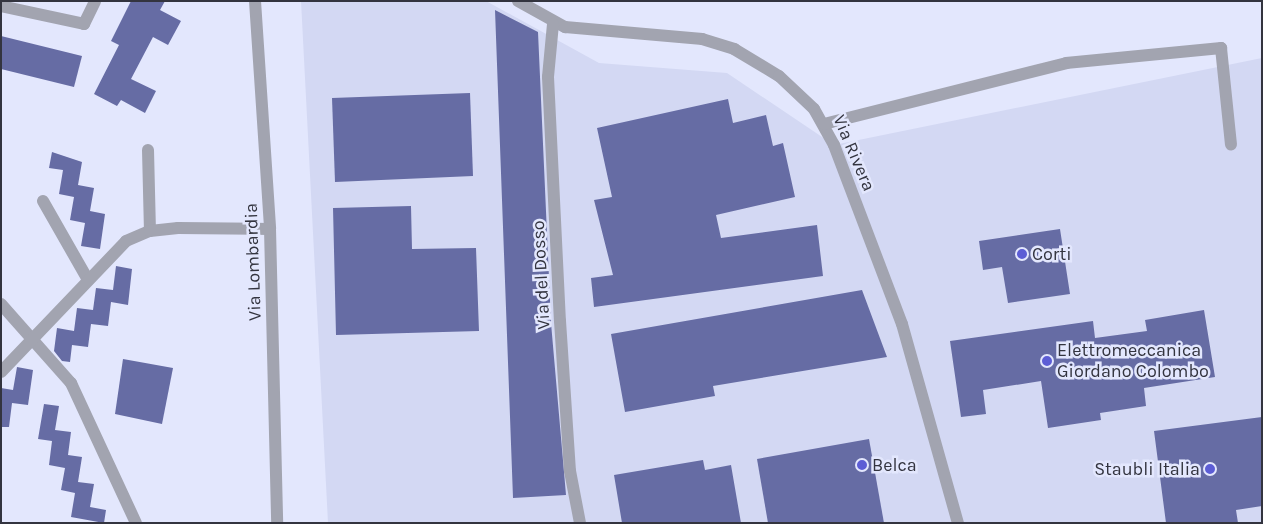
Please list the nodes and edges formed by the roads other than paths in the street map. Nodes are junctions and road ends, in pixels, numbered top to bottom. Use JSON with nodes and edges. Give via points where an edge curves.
{"nodes":[{"id":1,"x":95,"y":1,"type":"edge"},
{"id":2,"x":255,"y":1,"type":"edge"},
{"id":3,"x":518,"y":1,"type":"edge"},
{"id":4,"x":1,"y":6,"type":"edge"},
{"id":5,"x":553,"y":24,"type":"junction"},
{"id":6,"x":824,"y":124,"type":"junction"},
{"id":7,"x":1231,"y":144,"type":"dead end"},
{"id":8,"x":148,"y":150,"type":"dead end"},
{"id":9,"x":43,"y":201,"type":"dead end"},
{"id":10,"x":270,"y":229,"type":"junction"},
{"id":11,"x":150,"y":231,"type":"junction"},
{"id":12,"x":88,"y":280,"type":"junction"},
{"id":13,"x":1,"y":304,"type":"edge"},
{"id":14,"x":33,"y":338,"type":"junction"},
{"id":15,"x":1,"y":372,"type":"edge"},
{"id":16,"x":136,"y":523,"type":"edge"},
{"id":17,"x":278,"y":523,"type":"edge"},
{"id":18,"x":580,"y":523,"type":"edge"},
{"id":19,"x":958,"y":523,"type":"edge"}],
"edges":[{"from":1,"to":4,"type":"street","via":[[84,24]]},
{"from":2,"to":10,"type":"street","name":"Via Lombardia"},
{"from":3,"to":5,"type":"street","name":"Via Rivera"},
{"from":5,"to":6,"type":"street","name":"Via Rivera","via":[[702,39],[734,48],[792,86]]},
{"from":5,"to":18,"type":"street","name":"Via del Dosso","via":[[548,77],[560,322],[570,471]]},
{"from":6,"to":7,"type":"street","via":[[1066,63],[1222,48]]},
{"from":6,"to":19,"type":"street","name":"Via Rivera","via":[[902,324]]},
{"from":8,"to":11,"type":"street"},
{"from":9,"to":12,"type":"street"},
{"from":10,"to":11,"type":"street","via":[[178,228]]},
{"from":10,"to":17,"type":"street","name":"Via Lombardia"},
{"from":11,"to":12,"type":"street","via":[[126,241]]},
{"from":12,"to":14,"type":"street"},
{"from":13,"to":14,"type":"street"},
{"from":14,"to":15,"type":"street"},
{"from":14,"to":16,"type":"street","via":[[71,383]]}]}
